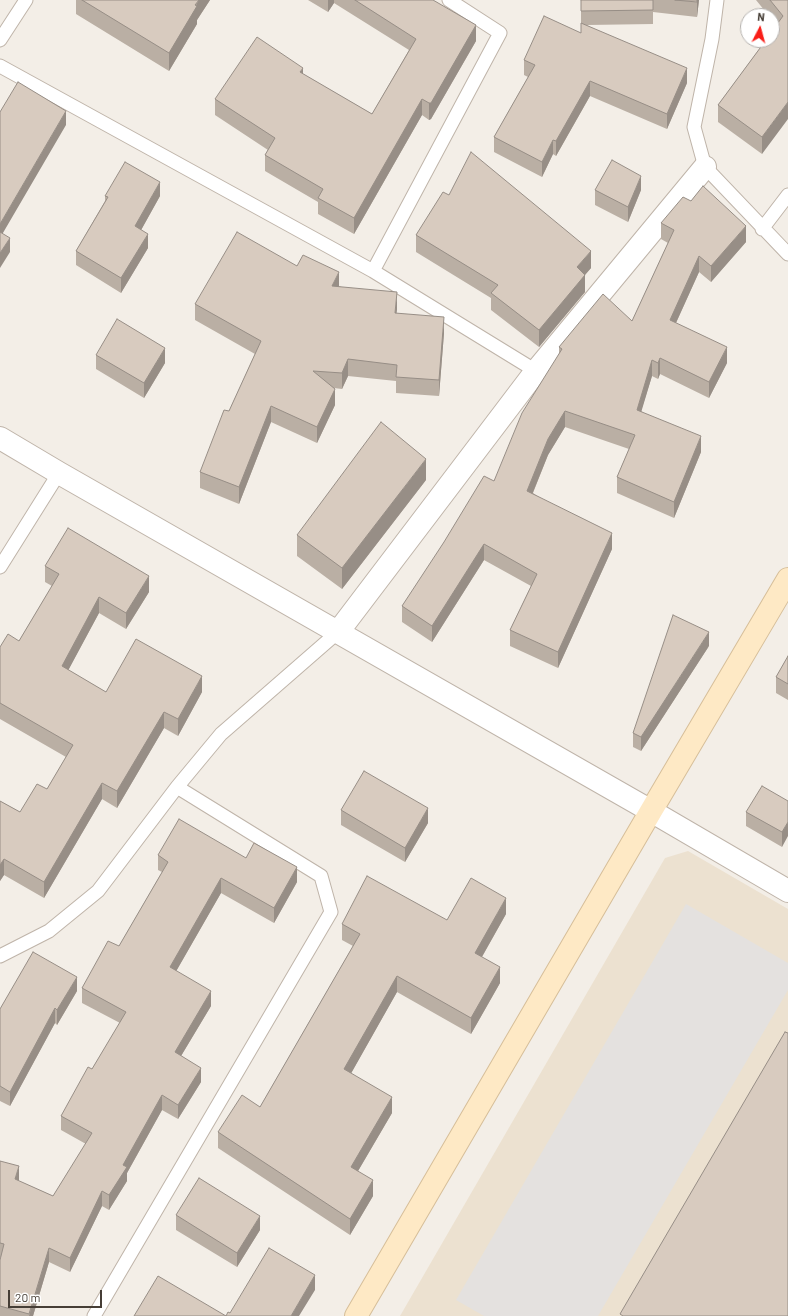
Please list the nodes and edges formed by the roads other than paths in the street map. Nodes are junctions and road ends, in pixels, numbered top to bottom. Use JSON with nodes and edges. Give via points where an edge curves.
{"nodes":[{"id":1,"x":26,"y":0,"type":"edge"},
{"id":2,"x":450,"y":0,"type":"edge"},
{"id":3,"x":717,"y":0,"type":"edge"},
{"id":4,"x":0,"y":40,"type":"edge"},
{"id":5,"x":0,"y":66,"type":"edge"},
{"id":6,"x":705,"y":167,"type":"junction"},
{"id":7,"x":788,"y":195,"type":"edge"},
{"id":8,"x":762,"y":229,"type":"junction"},
{"id":9,"x":788,"y":254,"type":"edge"},
{"id":10,"x":373,"y":271,"type":"junction"},
{"id":11,"x":536,"y":371,"type":"junction"},
{"id":12,"x":0,"y":438,"type":"edge"},
{"id":13,"x":59,"y":473,"type":"junction"},
{"id":14,"x":0,"y":567,"type":"edge"},
{"id":15,"x":788,"y":579,"type":"edge"},
{"id":16,"x":338,"y":632,"type":"junction"},
{"id":17,"x":177,"y":787,"type":"junction"},
{"id":18,"x":650,"y":811,"type":"junction"},
{"id":19,"x":788,"y":891,"type":"edge"},
{"id":20,"x":0,"y":956,"type":"edge"},
{"id":21,"x":94,"y":1316,"type":"edge"},
{"id":22,"x":356,"y":1316,"type":"edge"}],
"edges":[{"from":1,"to":4,"type":"lane"},
{"from":2,"to":10,"type":"lane","via":[[500,33]]},
{"from":3,"to":6,"type":"lane","via":[[712,39],[694,127]]},
{"from":5,"to":10,"type":"lane"},
{"from":6,"to":8,"type":"lane"},
{"from":6,"to":11,"type":"street"},
{"from":7,"to":8,"type":"lane"},
{"from":8,"to":9,"type":"lane"},
{"from":10,"to":11,"type":"lane"},
{"from":11,"to":16,"type":"street"},
{"from":12,"to":13,"type":"street"},
{"from":13,"to":14,"type":"lane"},
{"from":13,"to":16,"type":"street"},
{"from":15,"to":18,"type":"street"},
{"from":16,"to":17,"type":"lane","via":[[221,734]]},
{"from":16,"to":18,"type":"street"},
{"from":17,"to":20,"type":"lane","via":[[98,891],[49,931]]},
{"from":17,"to":21,"type":"lane","via":[[321,876],[331,912]]},
{"from":18,"to":19,"type":"street"},
{"from":18,"to":22,"type":"street"}]}
